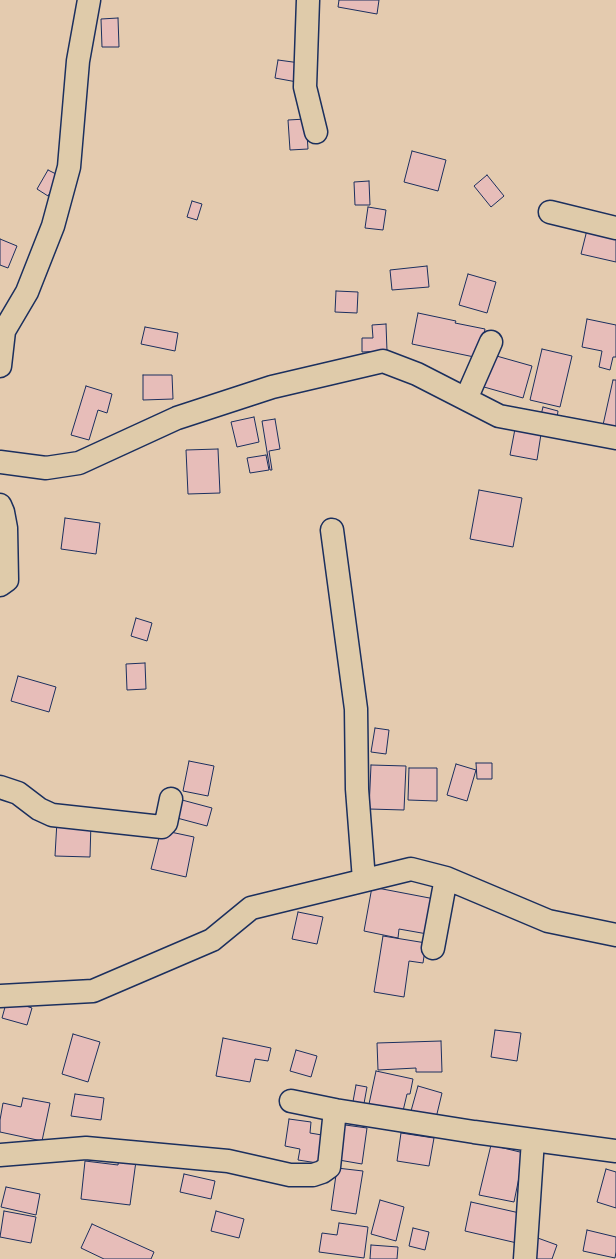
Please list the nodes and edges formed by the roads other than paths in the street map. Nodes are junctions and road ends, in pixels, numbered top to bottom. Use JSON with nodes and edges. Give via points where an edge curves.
{"nodes":[{"id":1,"x":89,"y":0,"type":"edge"},
{"id":2,"x":308,"y":0,"type":"edge"},
{"id":3,"x":316,"y":132,"type":"dead end"},
{"id":4,"x":550,"y":212,"type":"dead end"},
{"id":5,"x":616,"y":228,"type":"edge"},
{"id":6,"x":2,"y":330,"type":"edge"},
{"id":7,"x":491,"y":342,"type":"dead end"},
{"id":8,"x":0,"y":366,"type":"edge"},
{"id":9,"x":466,"y":399,"type":"junction"},
{"id":10,"x":616,"y":438,"type":"edge"},
{"id":11,"x":0,"y":462,"type":"edge"},
{"id":12,"x":0,"y":505,"type":"edge"},
{"id":13,"x":332,"y":530,"type":"dead end"},
{"id":14,"x":0,"y":585,"type":"edge"},
{"id":15,"x":0,"y":787,"type":"edge"},
{"id":16,"x":171,"y":799,"type":"dead end"},
{"id":17,"x":446,"y":878,"type":"junction"},
{"id":18,"x":364,"y":880,"type":"junction"},
{"id":19,"x":616,"y":935,"type":"edge"},
{"id":20,"x":433,"y":948,"type":"dead end"},
{"id":21,"x":0,"y":996,"type":"edge"},
{"id":22,"x":291,"y":1101,"type":"dead end"},
{"id":23,"x":335,"y":1110,"type":"junction"},
{"id":24,"x":533,"y":1140,"type":"junction"},
{"id":25,"x":616,"y":1151,"type":"edge"},
{"id":26,"x":0,"y":1154,"type":"edge"},
{"id":27,"x":524,"y":1259,"type":"edge"}],
"edges":[{"from":1,"to":6,"type":"street","via":[[78,61],[69,167],[53,226],[27,292]]},
{"from":2,"to":3,"type":"street","via":[[305,87]]},
{"from":4,"to":5,"type":"street"},
{"from":6,"to":8,"type":"street"},
{"from":7,"to":9,"type":"street"},
{"from":9,"to":10,"type":"street","via":[[499,416]]},
{"from":9,"to":11,"type":"street","via":[[417,374],[383,361],[272,387],[177,418],[79,463],[46,468]]},
{"from":12,"to":14,"type":"street","via":[[6,528],[7,580]]},
{"from":13,"to":18,"type":"street","via":[[356,709],[357,789]]},
{"from":15,"to":16,"type":"street","via":[[18,793],[39,809],[52,815],[162,827],[166,823]]},
{"from":17,"to":18,"type":"street","via":[[411,869]]},
{"from":17,"to":19,"type":"street","via":[[548,921]]},
{"from":17,"to":20,"type":"street"},
{"from":18,"to":21,"type":"street","via":[[251,908],[212,940],[93,991]]},
{"from":22,"to":23,"type":"street"},
{"from":23,"to":24,"type":"street"},
{"from":23,"to":26,"type":"street","via":[[329,1167],[313,1175],[290,1175],[228,1161],[86,1148]]},
{"from":24,"to":25,"type":"street"},
{"from":24,"to":27,"type":"street"}]}
